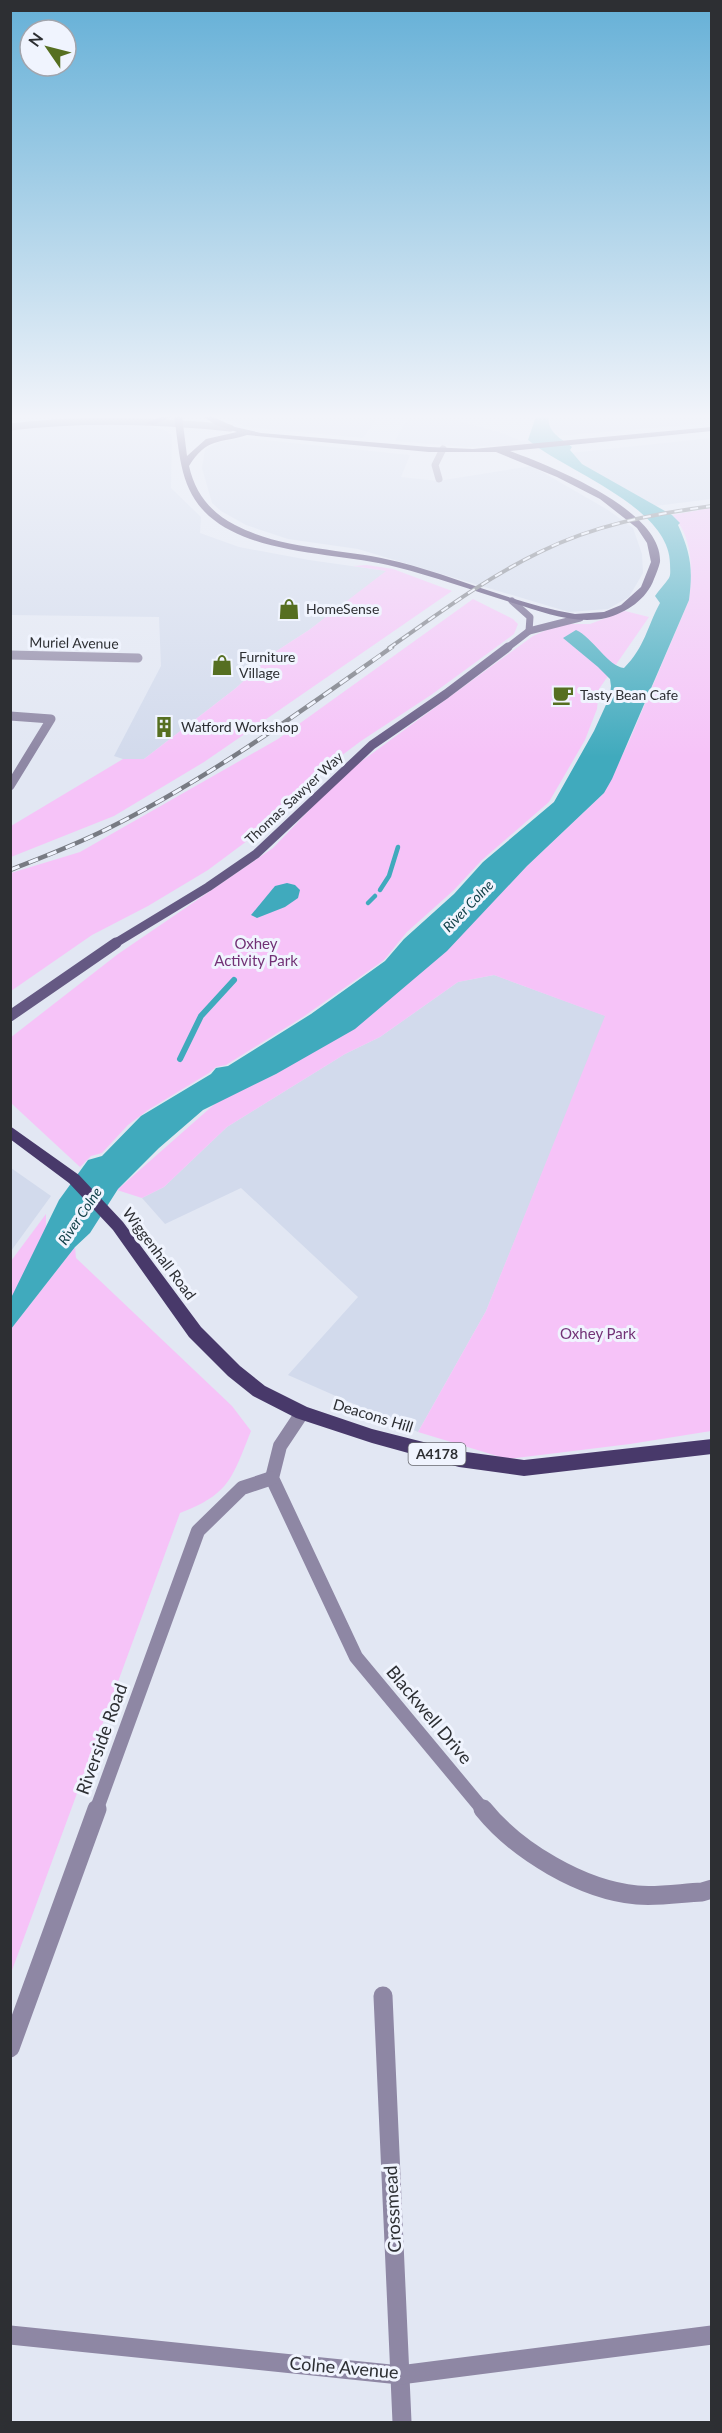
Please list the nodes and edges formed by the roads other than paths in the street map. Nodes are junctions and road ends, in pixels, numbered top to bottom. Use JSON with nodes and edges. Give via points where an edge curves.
{"nodes":[{"id":1,"x":238,"y":530,"type":"edge"},
{"id":2,"x":643,"y":530,"type":"edge"},
{"id":3,"x":513,"y":601,"type":"junction"},
{"id":4,"x":580,"y":618,"type":"junction"},
{"id":5,"x":529,"y":631,"type":"junction"},
{"id":6,"x":10,"y":655,"type":"edge"},
{"id":7,"x":138,"y":658,"type":"dead end"},
{"id":8,"x":10,"y":716,"type":"edge"},
{"id":9,"x":10,"y":786,"type":"edge"},
{"id":10,"x":10,"y":1016,"type":"edge"},
{"id":11,"x":10,"y":1131,"type":"edge"},
{"id":12,"x":195,"y":1332,"type":"joint"},
{"id":13,"x":302,"y":1413,"type":"junction"},
{"id":14,"x":711,"y":1446,"type":"edge"},
{"id":15,"x":272,"y":1478,"type":"junction"},
{"id":16,"x":711,"y":1889,"type":"edge"},
{"id":17,"x":383,"y":1996,"type":"dead end"},
{"id":18,"x":10,"y":2048,"type":"edge"},
{"id":19,"x":711,"y":2334,"type":"edge"},
{"id":20,"x":10,"y":2336,"type":"edge"},
{"id":21,"x":400,"y":2375,"type":"junction"},
{"id":22,"x":402,"y":2422,"type":"edge"}],
"edges":[{"from":1,"to":3,"type":"main road","via":[[304,549],[396,564]]},
{"from":2,"to":4,"type":"main road","via":[[655,549],[650,580],[634,600],[606,615]]},
{"from":3,"to":4,"type":"main road"},
{"from":3,"to":5,"type":"street","via":[[530,617]]},
{"from":4,"to":5,"type":"street","name":"Thomas Sawyer Way"},
{"from":5,"to":10,"type":"street","name":"Thomas Sawyer Way","via":[[372,745],[256,854],[98,954]]},
{"from":6,"to":7,"type":"street","name":"Muriel Avenue"},
{"from":8,"to":9,"type":"street","via":[[51,719]]},
{"from":11,"to":12,"type":"main road","name":"Wiggenhall Road","number":"A4178","via":[[74,1179],[104,1211]]},
{"from":12,"to":13,"type":"main road","name":"Deacons Hill","number":"A4178","via":[[259,1391]]},
{"from":13,"to":14,"type":"main road","name":"Deacons Hill","number":"A4178","via":[[459,1459],[524,1468]]},
{"from":13,"to":15,"type":"street","via":[[280,1446]]},
{"from":15,"to":16,"type":"street","name":"Blackwell Drive","via":[[356,1657],[490,1818],[534,1855],[585,1882],[637,1895]]},
{"from":15,"to":18,"type":"street","name":"Riverside Road","via":[[242,1488],[198,1531]]},
{"from":17,"to":21,"type":"street","name":"Crossmead"},
{"from":19,"to":21,"type":"street","name":"Colne Avenue"},
{"from":20,"to":21,"type":"street","name":"Colne Avenue"},
{"from":21,"to":22,"type":"street","name":"Crossmead"}]}
